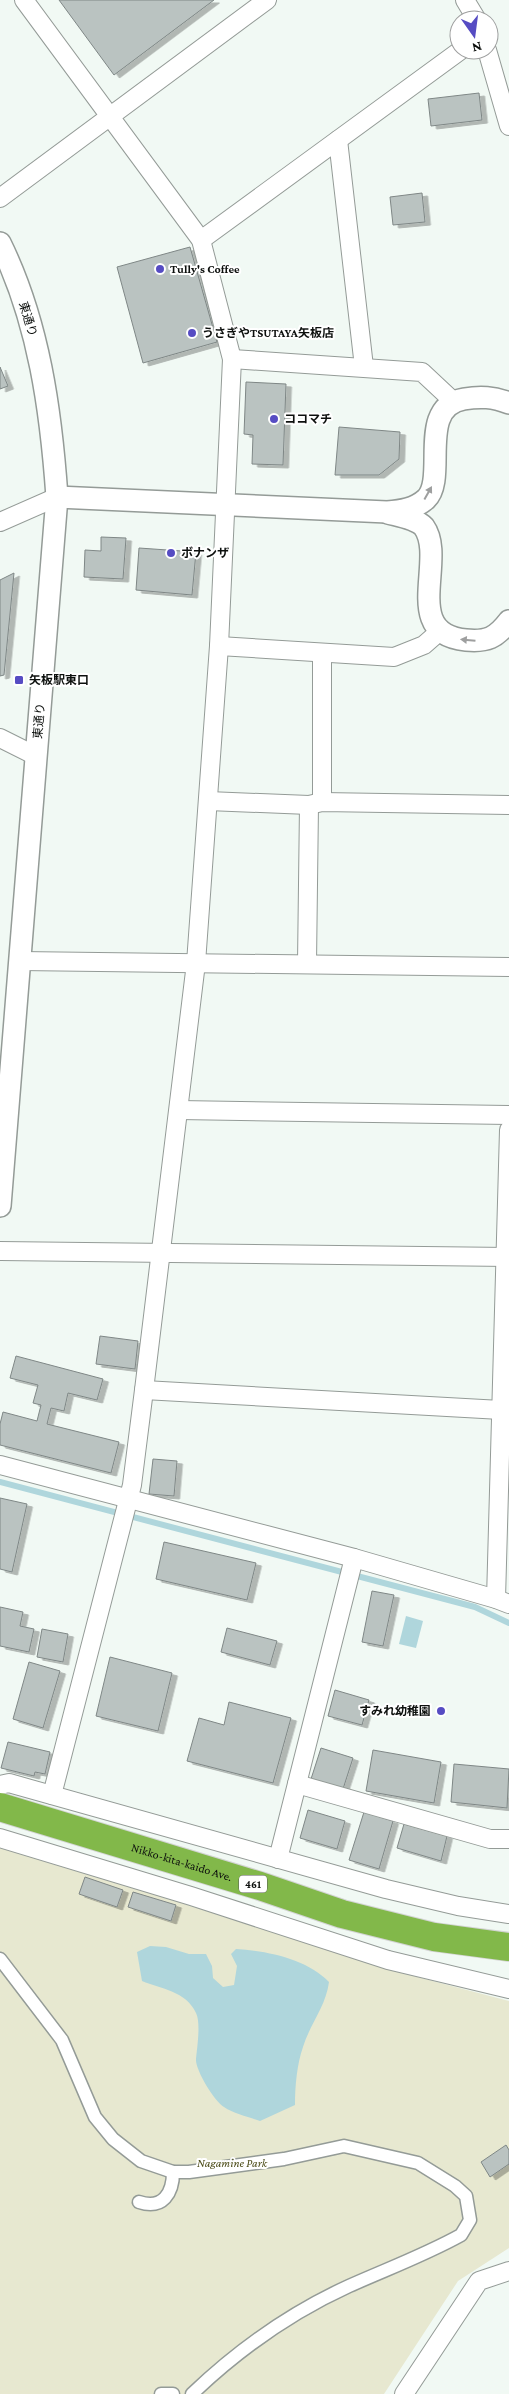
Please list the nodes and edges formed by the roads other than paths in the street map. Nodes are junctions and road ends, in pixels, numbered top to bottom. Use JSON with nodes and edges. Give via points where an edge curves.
{"nodes":[{"id":1,"x":24,"y":0,"type":"edge"},
{"id":2,"x":266,"y":0,"type":"edge"},
{"id":3,"x":449,"y":58,"type":"edge"},
{"id":4,"x":490,"y":60,"type":"edge"},
{"id":5,"x":109,"y":117,"type":"junction"},
{"id":6,"x":509,"y":126,"type":"edge"},
{"id":7,"x":338,"y":140,"type":"junction"},
{"id":8,"x":0,"y":198,"type":"edge"},
{"id":9,"x":201,"y":240,"type":"junction"},
{"id":10,"x":0,"y":242,"type":"edge"},
{"id":11,"x":232,"y":359,"type":"junction"},
{"id":12,"x":364,"y":367,"type":"junction"},
{"id":13,"x":453,"y":401,"type":"junction"},
{"id":14,"x":509,"y":403,"type":"edge"},
{"id":15,"x":57,"y":498,"type":"junction"},
{"id":16,"x":225,"y":506,"type":"junction"},
{"id":17,"x":387,"y":512,"type":"junction"},
{"id":18,"x":0,"y":522,"type":"edge"},
{"id":19,"x":440,"y":631,"type":"junction"},
{"id":20,"x":506,"y":631,"type":"edge"},
{"id":21,"x":219,"y":646,"type":"junction"},
{"id":22,"x":322,"y":653,"type":"junction"},
{"id":23,"x":0,"y":738,"type":"edge"},
{"id":24,"x":36,"y":756,"type":"junction"},
{"id":25,"x":208,"y":801,"type":"junction"},
{"id":26,"x":315,"y":804,"type":"junction"},
{"id":27,"x":509,"y":805,"type":"edge"},
{"id":28,"x":20,"y":961,"type":"junction"},
{"id":29,"x":196,"y":963,"type":"junction"},
{"id":30,"x":307,"y":963,"type":"junction"},
{"id":31,"x":509,"y":967,"type":"edge"},
{"id":32,"x":5,"y":1099,"type":"edge"},
{"id":33,"x":179,"y":1110,"type":"junction"},
{"id":34,"x":509,"y":1115,"type":"edge"},
{"id":35,"x":509,"y":1130,"type":"edge"},
{"id":36,"x":0,"y":1206,"type":"edge"},
{"id":37,"x":0,"y":1251,"type":"edge"},
{"id":38,"x":160,"y":1254,"type":"junction"},
{"id":39,"x":507,"y":1257,"type":"edge"},
{"id":40,"x":144,"y":1390,"type":"junction"},
{"id":41,"x":501,"y":1410,"type":"junction"},
{"id":42,"x":0,"y":1465,"type":"edge"},
{"id":43,"x":128,"y":1498,"type":"junction"},
{"id":44,"x":354,"y":1558,"type":"junction"},
{"id":45,"x":503,"y":1602,"type":"edge"},
{"id":46,"x":0,"y":1784,"type":"edge"},
{"id":47,"x":296,"y":1784,"type":"junction"},
{"id":48,"x":52,"y":1795,"type":"junction"},
{"id":49,"x":0,"y":1808,"type":"edge"},
{"id":50,"x":0,"y":1838,"type":"edge"},
{"id":51,"x":509,"y":1839,"type":"edge"},
{"id":52,"x":278,"y":1859,"type":"junction"},
{"id":53,"x":509,"y":1914,"type":"edge"},
{"id":54,"x":509,"y":1947,"type":"edge"},
{"id":55,"x":0,"y":1959,"type":"edge"},
{"id":56,"x":509,"y":1988,"type":"edge"},
{"id":57,"x":173,"y":2172,"type":"junction"},
{"id":58,"x":139,"y":2202,"type":"dead end"},
{"id":59,"x":509,"y":2271,"type":"edge"},
{"id":60,"x":160,"y":2394,"type":"edge"},
{"id":61,"x":173,"y":2394,"type":"edge"},
{"id":62,"x":192,"y":2394,"type":"edge"},
{"id":63,"x":404,"y":2394,"type":"edge"}],
"edges":[{"from":1,"to":5,"type":"street"},
{"from":2,"to":5,"type":"street"},
{"from":3,"to":7,"type":"street"},
{"from":4,"to":6,"type":"street"},
{"from":5,"to":8,"type":"street"},
{"from":5,"to":9,"type":"street"},
{"from":7,"to":9,"type":"street"},
{"from":7,"to":12,"type":"street"},
{"from":9,"to":11,"type":"street"},
{"from":10,"to":15,"type":"street","name":"東通り","via":[[38,352],[53,439]]},
{"from":11,"to":12,"type":"street"},
{"from":11,"to":16,"type":"street"},
{"from":12,"to":13,"type":"street","via":[[422,372]]},
{"from":13,"to":14,"type":"street","via":[[493,397]]},
{"from":17,"to":13,"type":"street","one_way":true,"via":[[407,510],[428,498],[439,419]]},
{"from":15,"to":16,"type":"street"},
{"from":15,"to":18,"type":"street"},
{"from":15,"to":24,"type":"street","name":"東通り"},
{"from":16,"to":17,"type":"street"},
{"from":16,"to":21,"type":"street"},
{"from":17,"to":19,"type":"street","via":[[423,526],[428,537],[428,601],[430,613]]},
{"from":20,"to":19,"type":"street","one_way":true,"via":[[482,641],[454,639]]},
{"from":19,"to":22,"type":"street","via":[[424,645],[394,657]]},
{"from":21,"to":22,"type":"street"},
{"from":21,"to":25,"type":"street"},
{"from":22,"to":26,"type":"street"},
{"from":23,"to":24,"type":"street"},
{"from":24,"to":28,"type":"street","name":"東通り"},
{"from":25,"to":26,"type":"street"},
{"from":25,"to":29,"type":"street"},
{"from":26,"to":27,"type":"street"},
{"from":26,"to":30,"type":"street"},
{"from":28,"to":29,"type":"street"},
{"from":28,"to":32,"type":"street","name":"東通り"},
{"from":29,"to":30,"type":"street"},
{"from":29,"to":33,"type":"street"},
{"from":30,"to":31,"type":"street"},
{"from":32,"to":36,"type":"street","name":"東通り"},
{"from":33,"to":34,"type":"street"},
{"from":33,"to":38,"type":"street"},
{"from":35,"to":39,"type":"street"},
{"from":37,"to":38,"type":"street"},
{"from":38,"to":39,"type":"street"},
{"from":38,"to":40,"type":"street"},
{"from":39,"to":41,"type":"street"},
{"from":40,"to":41,"type":"street"},
{"from":40,"to":43,"type":"street"},
{"from":41,"to":45,"type":"street"},
{"from":42,"to":43,"type":"street"},
{"from":43,"to":44,"type":"street"},
{"from":43,"to":48,"type":"street"},
{"from":44,"to":45,"type":"street"},
{"from":44,"to":47,"type":"street"},
{"from":46,"to":48,"type":"street","via":[[9,1783]]},
{"from":47,"to":51,"type":"street","via":[[490,1839]]},
{"from":47,"to":52,"type":"street"},
{"from":48,"to":52,"type":"street"},
{"from":49,"to":54,"type":"highway","name":"Nikko-kita-kaido Ave.","number":"461","via":[[342,1914],[434,1937]]},
{"from":50,"to":56,"type":"street","via":[[388,1960]]},
{"from":52,"to":53,"type":"street","via":[[458,1906]]},
{"from":55,"to":57,"type":"street","via":[[62,2040],[96,2117],[113,2139],[141,2161]]},
{"from":57,"to":58,"type":"street","via":[[173,2186],[166,2197],[156,2204]]},
{"from":57,"to":62,"type":"street","via":[[284,2159],[344,2146],[418,2164],[466,2196],[470,2220],[461,2235],[318,2302],[260,2338],[219,2368]]},
{"from":59,"to":63,"type":"street","via":[[479,2281]]},
{"from":60,"to":61,"type":"street"}]}
